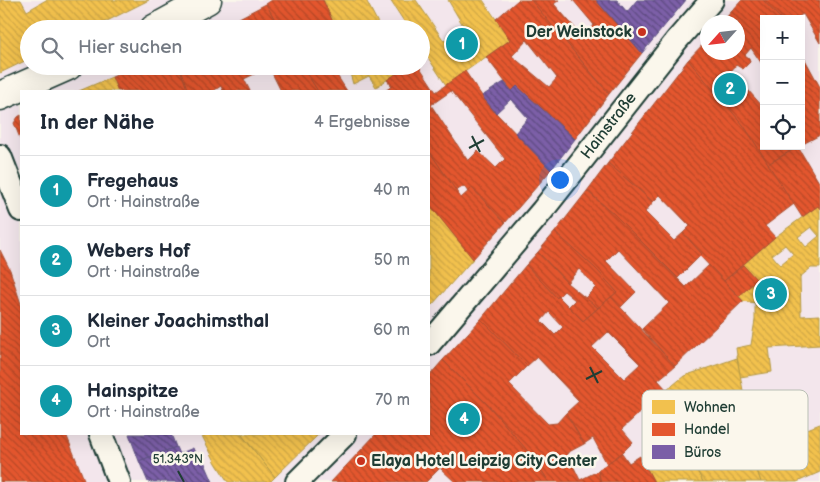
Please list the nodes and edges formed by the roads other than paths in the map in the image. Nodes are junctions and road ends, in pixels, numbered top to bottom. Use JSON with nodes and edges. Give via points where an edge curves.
{"nodes":[{"id":1,"x":207,"y":0,"type":"edge"},
{"id":2,"x":712,"y":0,"type":"edge"},
{"id":3,"x":170,"y":20,"type":"edge"},
{"id":4,"x":48,"y":75,"type":"edge"},
{"id":5,"x":0,"y":96,"type":"edge"},
{"id":6,"x":0,"y":156,"type":"edge"},
{"id":7,"x":20,"y":207,"type":"edge"},
{"id":8,"x":430,"y":343,"type":"edge"},
{"id":9,"x":101,"y":435,"type":"edge"},
{"id":10,"x":344,"y":435,"type":"edge"},
{"id":11,"x":119,"y":482,"type":"edge"},
{"id":12,"x":297,"y":482,"type":"edge"}],
"edges":[{"from":1,"to":3,"type":"street"},
{"from":2,"to":8,"type":"street","name":"Hainstraße","via":[[542,211]]},
{"from":4,"to":5,"type":"street"},
{"from":6,"to":7,"type":"street"},
{"from":9,"to":11,"type":"street"},
{"from":10,"to":12,"type":"street"}]}
